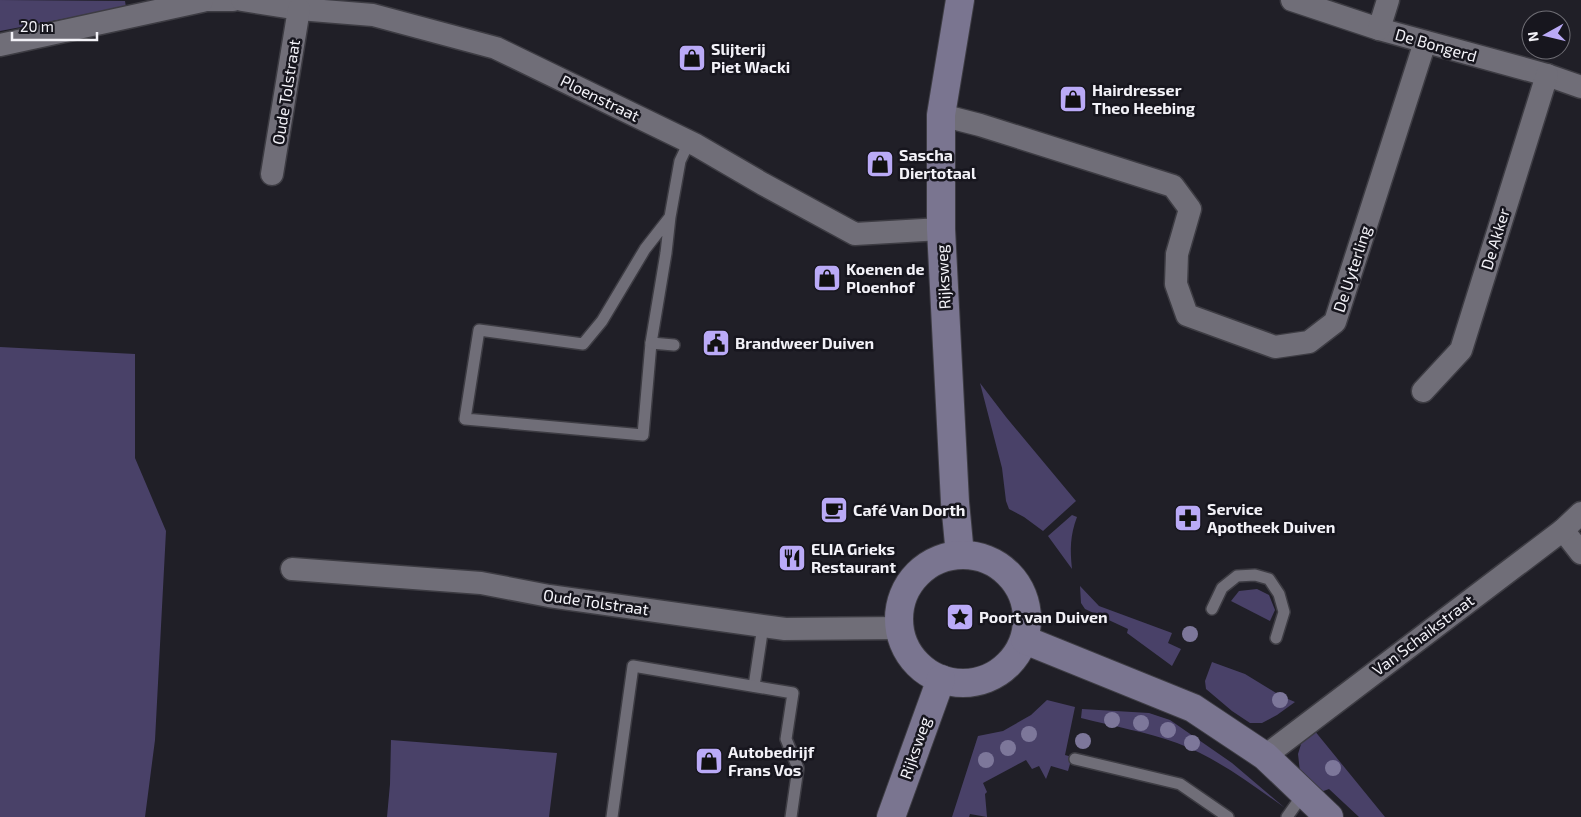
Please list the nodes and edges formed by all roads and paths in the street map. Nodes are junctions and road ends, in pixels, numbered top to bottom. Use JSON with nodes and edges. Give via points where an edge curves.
{"nodes":[{"id":1,"x":197,"y":0,"type":"edge"},
{"id":2,"x":233,"y":0,"type":"edge"},
{"id":3,"x":242,"y":0,"type":"edge"},
{"id":4,"x":960,"y":0,"type":"edge"},
{"id":5,"x":1292,"y":0,"type":"edge"},
{"id":6,"x":1388,"y":0,"type":"edge"},
{"id":7,"x":202,"y":1,"type":"edge"},
{"id":8,"x":299,"y":9,"type":"junction"},
{"id":9,"x":1380,"y":29,"type":"junction"},
{"id":10,"x":1425,"y":42,"type":"junction"},
{"id":11,"x":0,"y":45,"type":"edge"},
{"id":12,"x":1547,"y":75,"type":"junction"},
{"id":13,"x":1581,"y":87,"type":"edge"},
{"id":14,"x":941,"y":115,"type":"junction"},
{"id":15,"x":689,"y":142,"type":"junction"},
{"id":16,"x":272,"y":174,"type":"dead end"},
{"id":17,"x":670,"y":217,"type":"junction"},
{"id":18,"x":941,"y":229,"type":"junction"},
{"id":19,"x":650,"y":343,"type":"junction"},
{"id":20,"x":674,"y":345,"type":"dead end"},
{"id":21,"x":1423,"y":390,"type":"dead end"},
{"id":22,"x":1581,"y":513,"type":"edge"},
{"id":23,"x":1563,"y":530,"type":"junction"},
{"id":24,"x":1581,"y":553,"type":"edge"},
{"id":25,"x":960,"y":555,"type":"junction"},
{"id":26,"x":292,"y":569,"type":"dead end"},
{"id":27,"x":1212,"y":609,"type":"dead end"},
{"id":28,"x":763,"y":626,"type":"junction"},
{"id":29,"x":900,"y":628,"type":"junction"},
{"id":30,"x":1276,"y":638,"type":"dead end"},
{"id":31,"x":1024,"y":640,"type":"junction"},
{"id":32,"x":941,"y":679,"type":"junction"},
{"id":33,"x":754,"y":686,"type":"junction"},
{"id":34,"x":1265,"y":756,"type":"junction"},
{"id":35,"x":1075,"y":759,"type":"dead end"},
{"id":36,"x":1304,"y":793,"type":"junction"},
{"id":37,"x":612,"y":817,"type":"edge"},
{"id":38,"x":791,"y":817,"type":"edge"},
{"id":39,"x":891,"y":817,"type":"edge"},
{"id":40,"x":1228,"y":817,"type":"edge"},
{"id":41,"x":1287,"y":817,"type":"edge"},
{"id":42,"x":1329,"y":817,"type":"edge"}],
"edges":[{"from":1,"to":7,"type":"street"},
{"from":2,"to":7,"type":"street"},
{"from":3,"to":8,"type":"street","name":"Ploenstraat"},
{"from":4,"to":14,"type":"street","name":"Rijksweg"},
{"from":5,"to":9,"type":"street","name":"De Bongerd"},
{"from":6,"to":9,"type":"street"},
{"from":7,"to":11,"type":"street"},
{"from":8,"to":15,"type":"street","name":"Ploenstraat","via":[[373,15],[496,48]]},
{"from":8,"to":16,"type":"street","name":"Oude Tolstraat"},
{"from":9,"to":10,"type":"street","name":"De Bongerd"},
{"from":10,"to":12,"type":"street","name":"De Bongerd"},
{"from":10,"to":14,"type":"street","name":"De Uyterling","via":[[1335,322],[1309,342],[1275,347],[1187,315],[1176,284],[1178,254],[1190,209],[1173,186]]},
{"from":12,"to":13,"type":"street","name":"De Bongerd"},
{"from":12,"to":21,"type":"street","name":"De Akker","via":[[1461,350]]},
{"from":14,"to":18,"type":"street","name":"Rijksweg"},
{"from":15,"to":17,"type":"lane","via":[[680,161]]},
{"from":15,"to":18,"type":"street","name":"Ploenstraat","via":[[855,234]]},
{"from":17,"to":19,"type":"lane"},
{"from":17,"to":19,"type":"lane","via":[[646,249],[602,321],[583,344],[479,330],[465,419],[643,435]]},
{"from":18,"to":25,"type":"street","name":"Rijksweg"},
{"from":19,"to":20,"type":"lane"},
{"from":22,"to":23,"type":"street","name":"Van Schaikstraat"},
{"from":23,"to":24,"type":"street"},
{"from":23,"to":34,"type":"street","name":"Van Schaikstraat"},
{"from":25,"to":29,"type":"street","via":[[940,559],[916,575],[900,609]]},
{"from":25,"to":31,"type":"street","via":[[993,562],[1016,583],[1024,599],[1028,620]]},
{"from":26,"to":28,"type":"street","name":"Oude Tolstraat","via":[[482,582],[550,596]]},
{"from":27,"to":30,"type":"lane","via":[[1222,588],[1237,576],[1255,575],[1269,579],[1280,594],[1284,612]]},
{"from":28,"to":29,"type":"street","name":"Oude Tolstraat","via":[[785,629]]},
{"from":28,"to":33,"type":"lane"},
{"from":29,"to":32,"type":"street","via":[[903,641],[919,666]]},
{"from":31,"to":32,"type":"street","via":[[1018,653],[994,676],[969,683]]},
{"from":31,"to":34,"type":"street","via":[[1193,708]]},
{"from":32,"to":39,"type":"street","name":"Rijksweg"},
{"from":33,"to":37,"type":"lane","via":[[633,666]]},
{"from":33,"to":38,"type":"lane","via":[[793,694],[786,739],[798,768]]},
{"from":34,"to":36,"type":"street"},
{"from":35,"to":40,"type":"lane","via":[[1180,784]]},
{"from":36,"to":41,"type":"lane"},
{"from":36,"to":42,"type":"street"}]}
